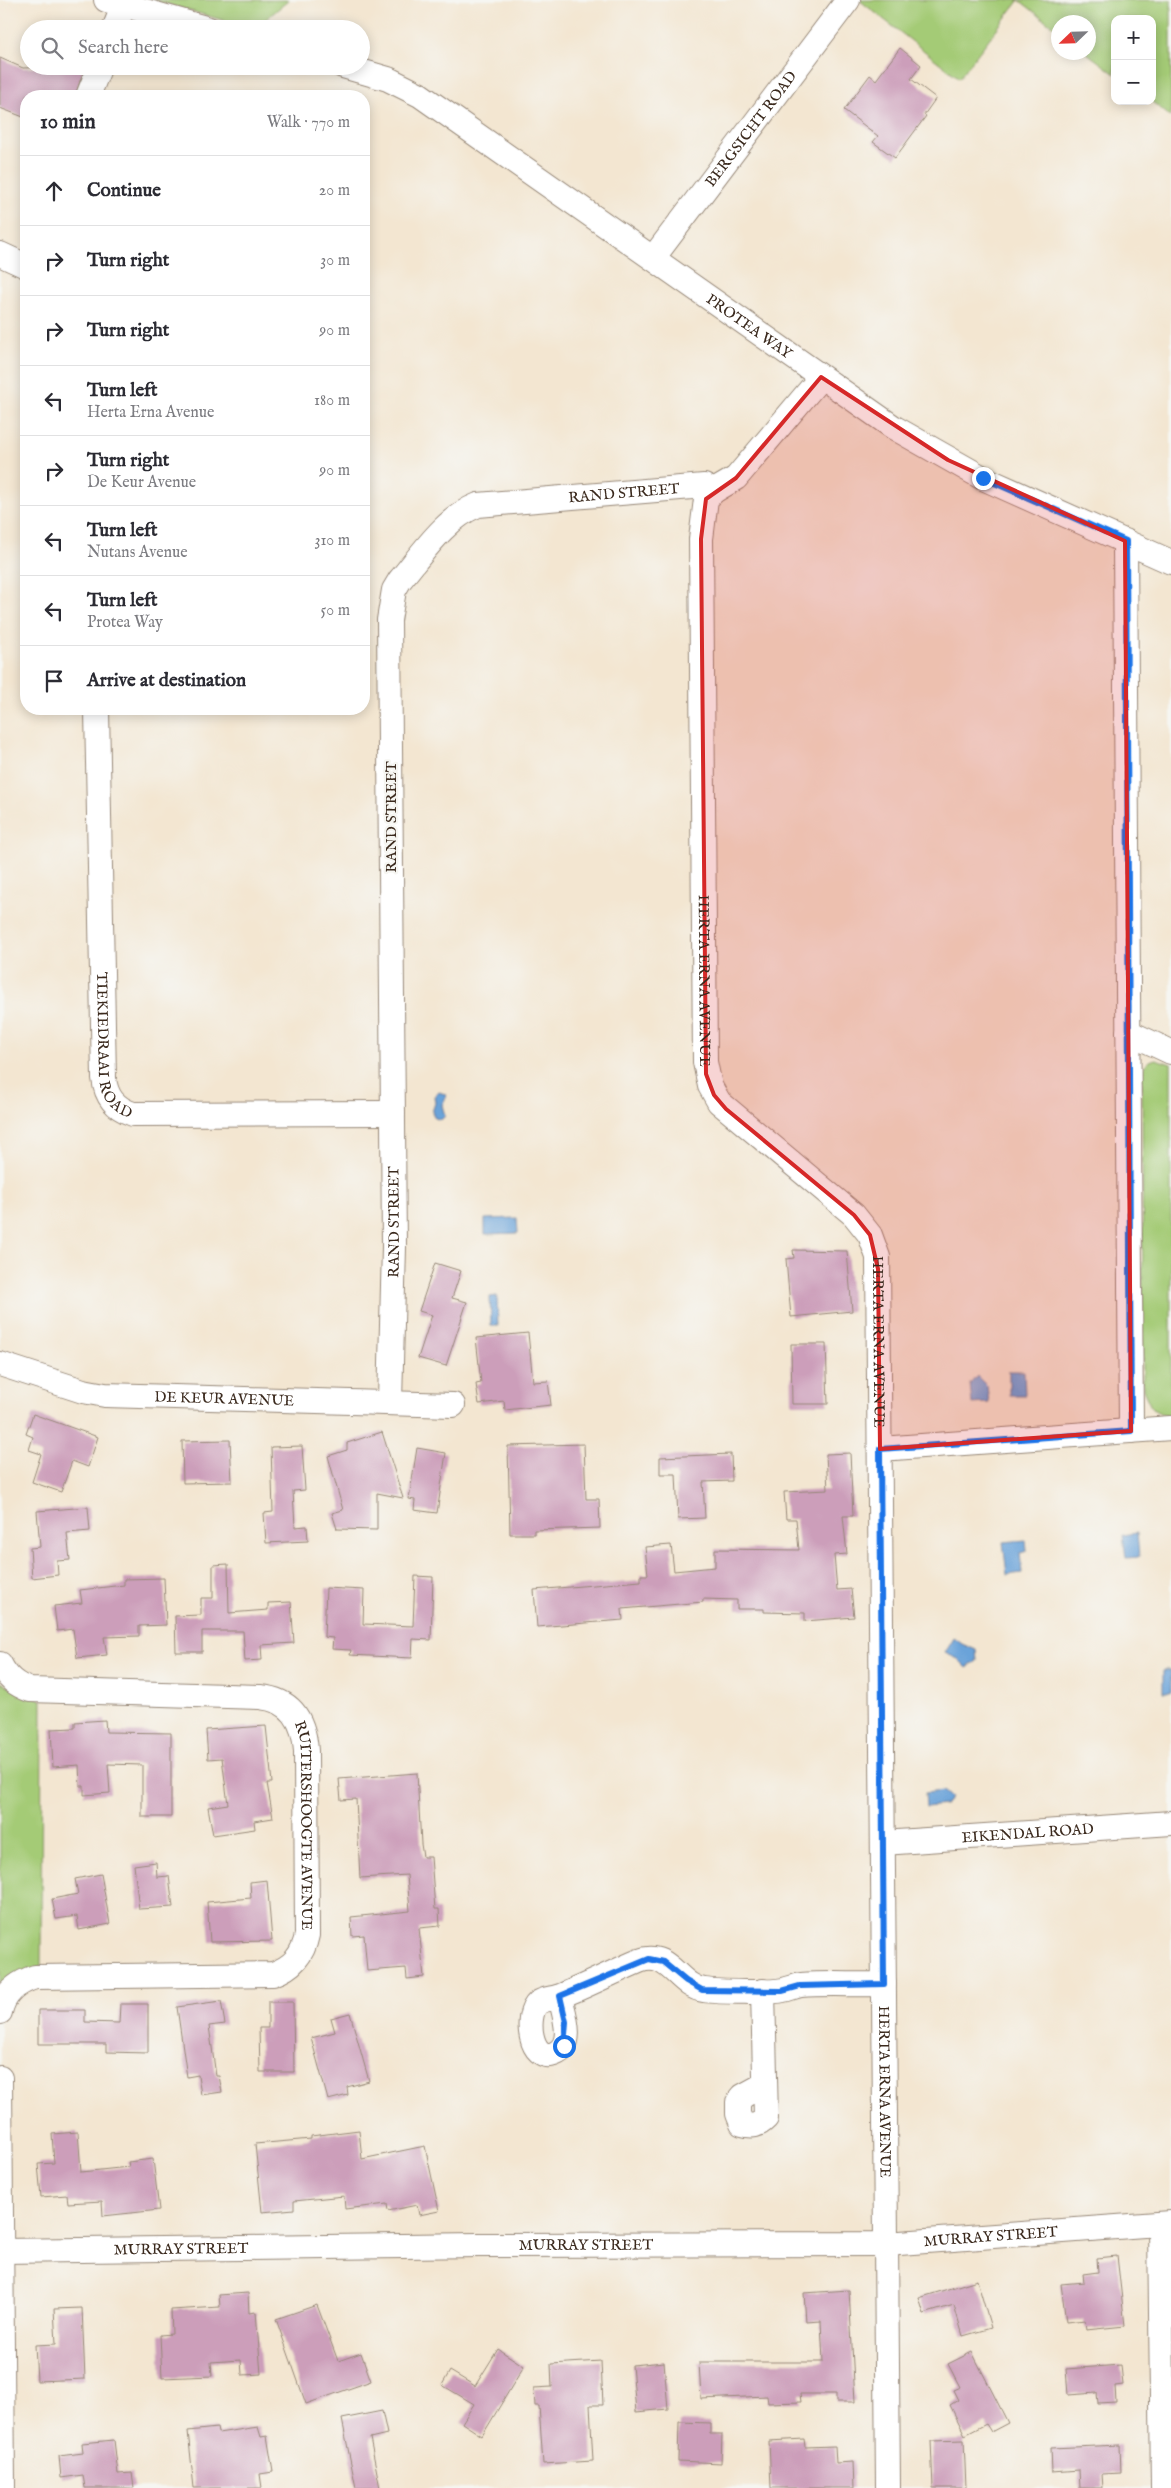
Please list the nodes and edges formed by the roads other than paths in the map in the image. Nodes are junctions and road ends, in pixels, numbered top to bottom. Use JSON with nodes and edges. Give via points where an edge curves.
{"nodes":[{"id":1,"x":848,"y":0,"type":"edge"},
{"id":2,"x":115,"y":2,"type":"edge"},
{"id":3,"x":114,"y":20,"type":"edge"},
{"id":4,"x":178,"y":20,"type":"edge"},
{"id":5,"x":370,"y":74,"type":"edge"},
{"id":6,"x":96,"y":75,"type":"edge"},
{"id":7,"x":90,"y":90,"type":"edge"},
{"id":8,"x":0,"y":254,"type":"edge"},
{"id":9,"x":653,"y":258,"type":"junction"},
{"id":10,"x":20,"y":263,"type":"edge"},
{"id":11,"x":821,"y":377,"type":"junction"},
{"id":12,"x":714,"y":490,"type":"junction"},
{"id":13,"x":1126,"y":541,"type":"junction"},
{"id":14,"x":1171,"y":562,"type":"edge"},
{"id":15,"x":96,"y":715,"type":"edge"},
{"id":16,"x":1128,"y":1032,"type":"junction"},
{"id":17,"x":1171,"y":1052,"type":"edge"},
{"id":18,"x":393,"y":1113,"type":"junction"},
{"id":19,"x":0,"y":1364,"type":"edge"},
{"id":20,"x":390,"y":1402,"type":"junction"},
{"id":21,"x":453,"y":1405,"type":"dead end"},
{"id":22,"x":1171,"y":1428,"type":"edge"},
{"id":23,"x":1131,"y":1431,"type":"junction"},
{"id":24,"x":880,"y":1449,"type":"junction"},
{"id":25,"x":0,"y":1664,"type":"edge"},
{"id":26,"x":1171,"y":1823,"type":"edge"},
{"id":27,"x":883,"y":1843,"type":"junction"},
{"id":28,"x":773,"y":1991,"type":"junction"},
{"id":29,"x":884,"y":1993,"type":"junction"},
{"id":30,"x":560,"y":1996,"type":"dead end"},
{"id":31,"x":0,"y":2012,"type":"edge"},
{"id":32,"x":0,"y":2078,"type":"edge"},
{"id":33,"x":765,"y":2084,"type":"dead end"},
{"id":34,"x":1166,"y":2224,"type":"edge"},
{"id":35,"x":886,"y":2244,"type":"junction"},
{"id":36,"x":1,"y":2251,"type":"edge"},
{"id":37,"x":3,"y":2488,"type":"edge"},
{"id":38,"x":888,"y":2488,"type":"edge"},
{"id":39,"x":1163,"y":2488,"type":"edge"}],
"edges":[{"from":1,"to":9,"type":"street","name":"BERGSICHT ROAD"},
{"from":2,"to":3,"type":"street"},
{"from":2,"to":4,"type":"street"},
{"from":5,"to":9,"type":"street","name":"PROTEA WAY","via":[[420,95]]},
{"from":6,"to":7,"type":"street"},
{"from":8,"to":10,"type":"street"},
{"from":9,"to":11,"type":"street","name":"PROTEA WAY"},
{"from":11,"to":12,"type":"street","via":[[736,478]]},
{"from":11,"to":13,"type":"street","name":"PROTEA WAY","via":[[892,427],[948,460]]},
{"from":12,"to":18,"type":"street","name":"RAND STREET","via":[[704,486],[478,505],[466,510],[449,525],[394,590],[389,620]]},
{"from":12,"to":24,"type":"street","name":"HERTA ERNA AVENUE","via":[[706,499],[701,539],[706,1074],[719,1102],[854,1215],[870,1235],[878,1258]]},
{"from":13,"to":14,"type":"street","name":"PROTEA WAY"},
{"from":13,"to":16,"type":"street"},
{"from":15,"to":18,"type":"street","name":"TIEKIEDRAAI ROAD","via":[[104,1078],[114,1104],[133,1114]]},
{"from":16,"to":17,"type":"street"},
{"from":16,"to":23,"type":"street"},
{"from":18,"to":20,"type":"street","name":"RAND STREET"},
{"from":19,"to":20,"type":"street","name":"DE KEUR AVENUE","via":[[104,1395]]},
{"from":20,"to":21,"type":"street","name":"DE KEUR AVENUE"},
{"from":22,"to":23,"type":"street"},
{"from":23,"to":24,"type":"street"},
{"from":24,"to":27,"type":"street","name":"HERTA ERNA AVENUE"},
{"from":25,"to":31,"type":"street","name":"RUITERSHOOGTE AVENUE","via":[[9,1678],[30,1690],[260,1697],[286,1705],[299,1718],[305,1736],[307,1886],[305,1943],[297,1959],[282,1971],[264,1975],[35,1977],[11,1990]]},
{"from":26,"to":27,"type":"street","name":"EIKENDAL ROAD"},
{"from":27,"to":29,"type":"street","name":"HERTA ERNA AVENUE"},
{"from":28,"to":29,"type":"street","via":[[800,1986],[826,1991]]},
{"from":28,"to":30,"type":"street","via":[[702,1990],[663,1962],[649,1959]]},
{"from":28,"to":33,"type":"street"},
{"from":29,"to":35,"type":"street","name":"HERTA ERNA AVENUE"},
{"from":32,"to":36,"type":"street"},
{"from":34,"to":35,"type":"street","name":"MURRAY STREET"},
{"from":34,"to":39,"type":"street"},
{"from":35,"to":36,"type":"street","name":"MURRAY STREET"},
{"from":35,"to":38,"type":"street","name":"HERTA ERNA AVENUE"},
{"from":36,"to":37,"type":"street"}]}
